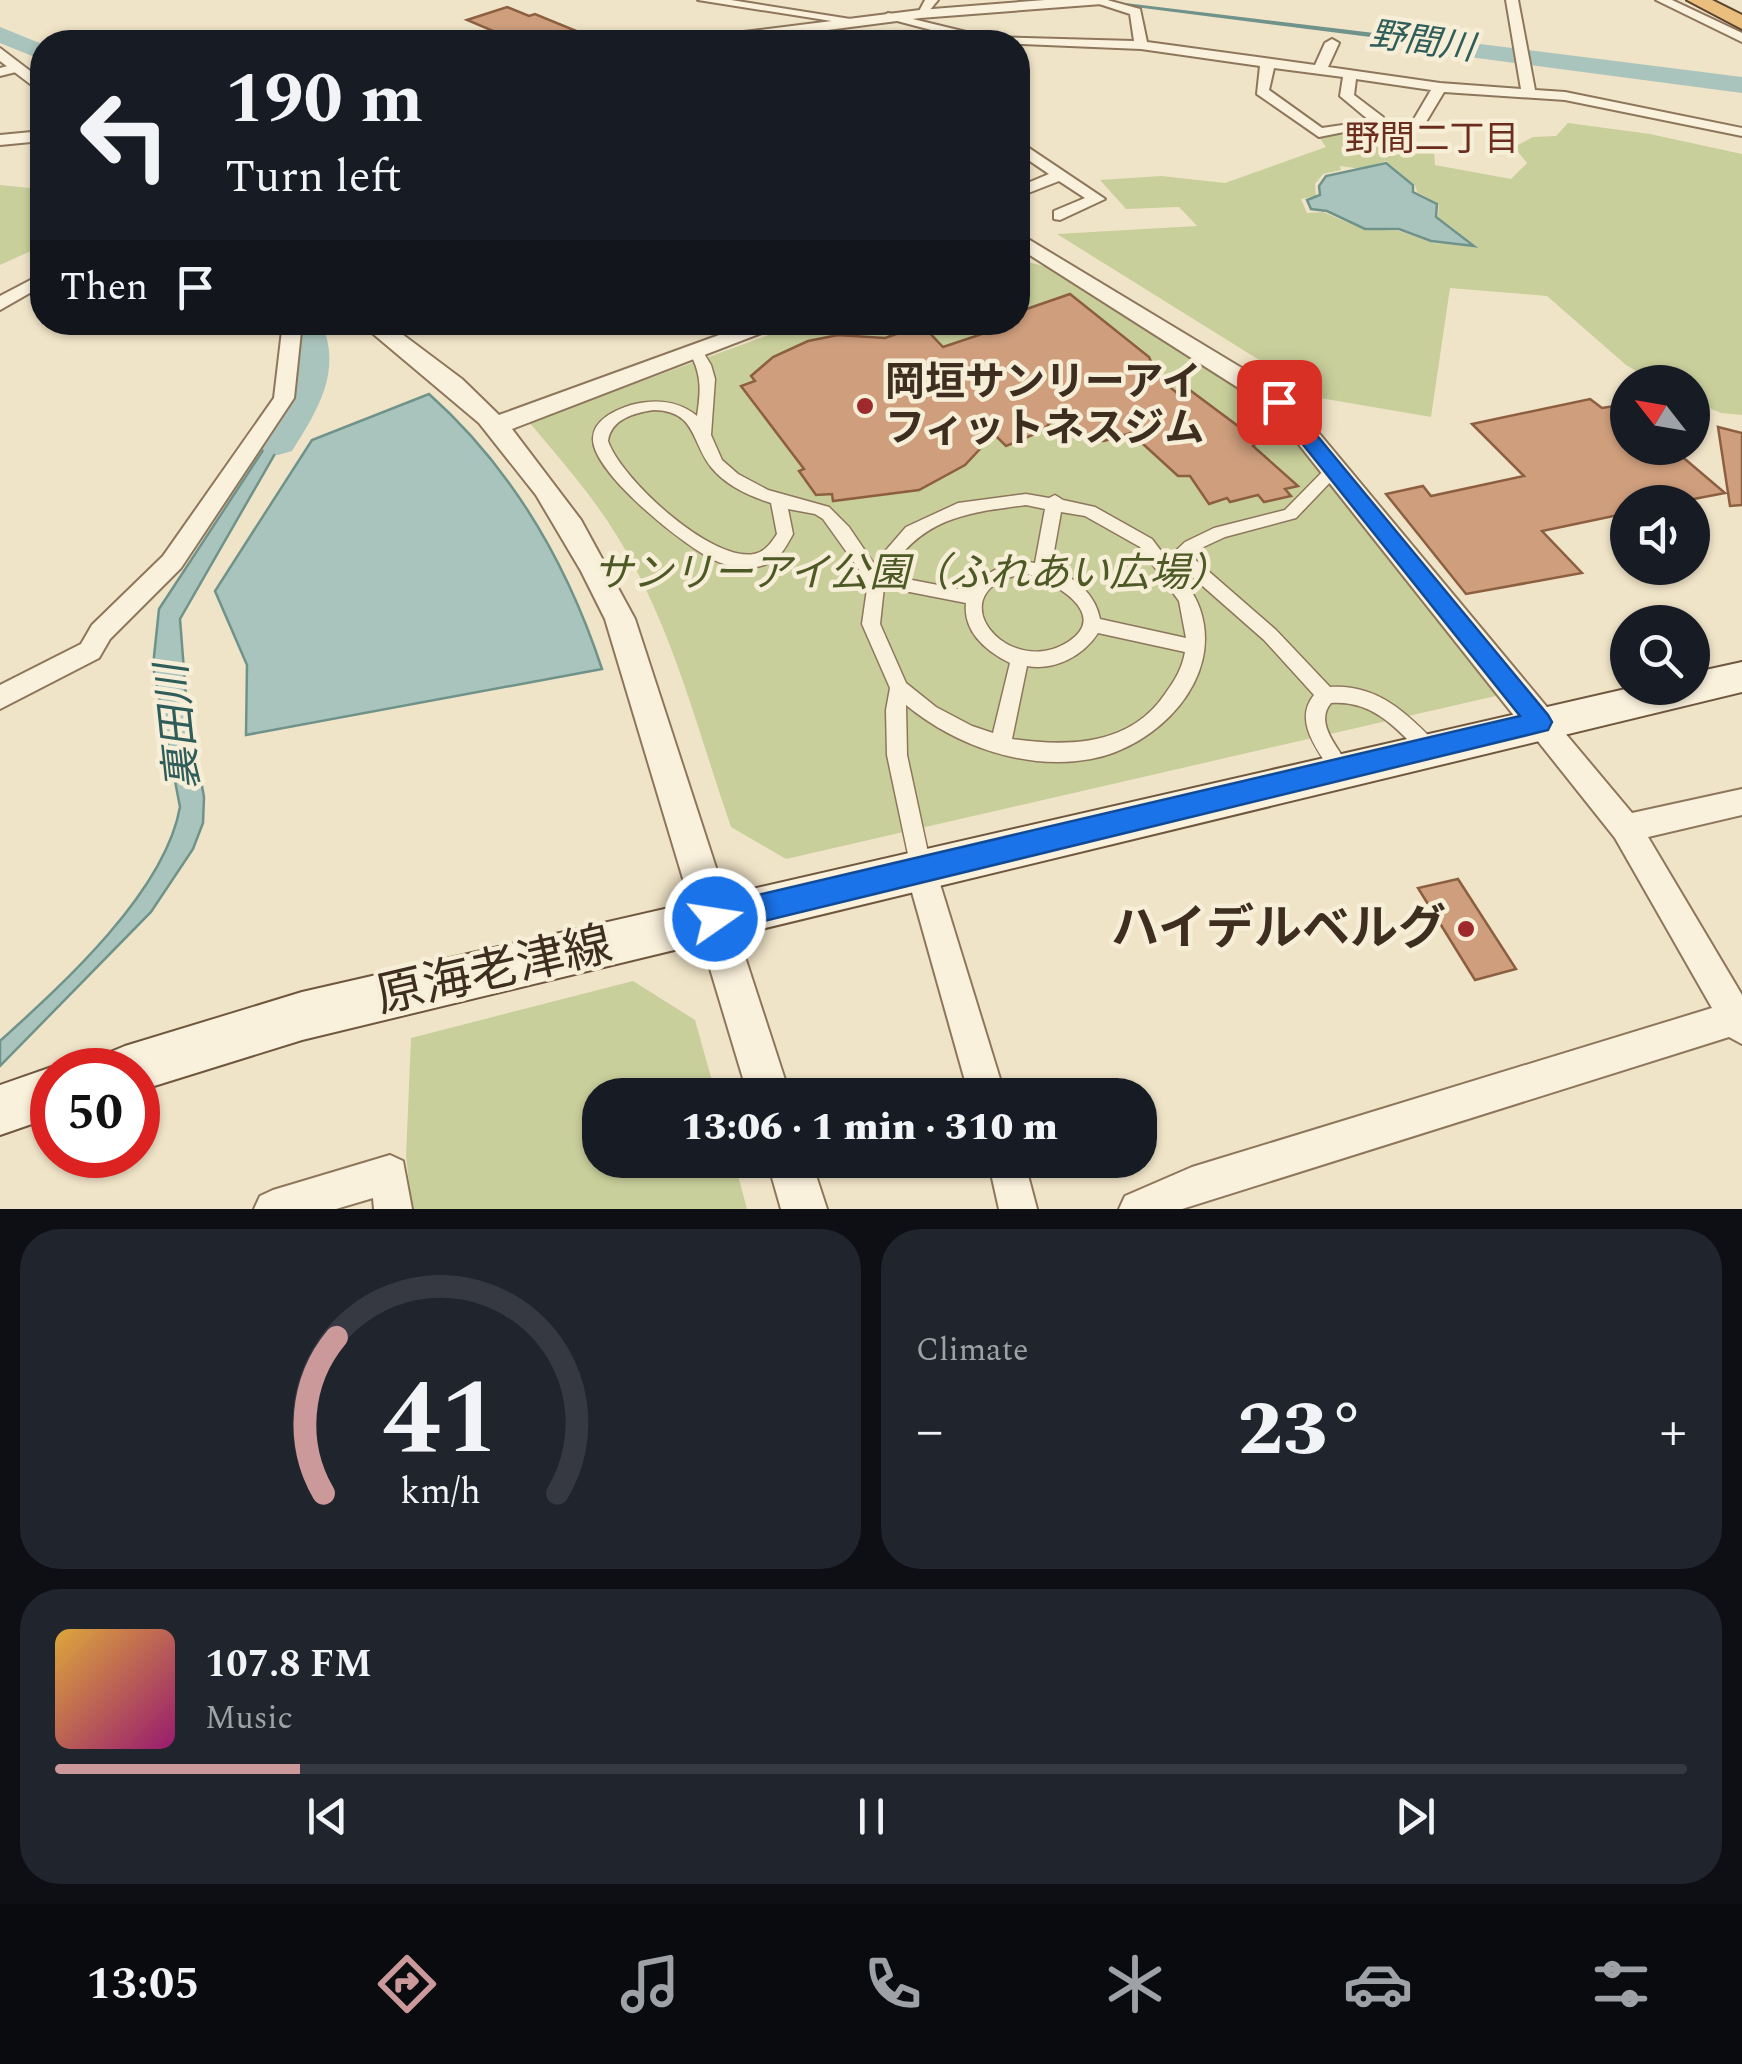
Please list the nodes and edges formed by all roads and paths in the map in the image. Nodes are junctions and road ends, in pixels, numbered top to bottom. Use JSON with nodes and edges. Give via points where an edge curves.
{"nodes":[{"id":1,"x":704,"y":0,"type":"edge"},
{"id":2,"x":932,"y":0,"type":"edge"},
{"id":3,"x":1094,"y":0,"type":"edge"},
{"id":4,"x":1102,"y":0,"type":"edge"},
{"id":5,"x":1512,"y":0,"type":"edge"},
{"id":6,"x":1662,"y":0,"type":"edge"},
{"id":7,"x":1698,"y":0,"type":"edge"},
{"id":8,"x":1716,"y":0,"type":"edge"},
{"id":9,"x":920,"y":14,"type":"junction"},
{"id":10,"x":1742,"y":14,"type":"edge"},
{"id":11,"x":888,"y":17,"type":"junction"},
{"id":12,"x":857,"y":20,"type":"junction"},
{"id":13,"x":1742,"y":23,"type":"edge"},
{"id":14,"x":818,"y":30,"type":"edge"},
{"id":15,"x":942,"y":30,"type":"edge"},
{"id":16,"x":1742,"y":38,"type":"edge"},
{"id":17,"x":1030,"y":42,"type":"edge"},
{"id":18,"x":1332,"y":43,"type":"dead end"},
{"id":19,"x":1141,"y":45,"type":"junction"},
{"id":20,"x":0,"y":53,"type":"edge"},
{"id":21,"x":1268,"y":62,"type":"junction"},
{"id":22,"x":8,"y":70,"type":"edge"},
{"id":23,"x":1320,"y":70,"type":"junction"},
{"id":24,"x":1350,"y":75,"type":"junction"},
{"id":25,"x":1440,"y":87,"type":"junction"},
{"id":26,"x":1529,"y":94,"type":"junction"},
{"id":27,"x":1418,"y":124,"type":"dead end"},
{"id":28,"x":1742,"y":132,"type":"edge"},
{"id":29,"x":30,"y":137,"type":"edge"},
{"id":30,"x":0,"y":140,"type":"edge"},
{"id":31,"x":1030,"y":155,"type":"edge"},
{"id":32,"x":1059,"y":176,"type":"junction"},
{"id":33,"x":1030,"y":187,"type":"edge"},
{"id":34,"x":1060,"y":214,"type":"dead end"},
{"id":35,"x":1030,"y":250,"type":"edge"},
{"id":36,"x":30,"y":286,"type":"edge"},
{"id":37,"x":0,"y":304,"type":"edge"},
{"id":38,"x":291,"y":335,"type":"edge"},
{"id":39,"x":388,"y":335,"type":"edge"},
{"id":40,"x":740,"y":335,"type":"edge"},
{"id":41,"x":694,"y":350,"type":"junction"},
{"id":42,"x":498,"y":425,"type":"junction"},
{"id":43,"x":703,"y":432,"type":"junction"},
{"id":44,"x":1334,"y":468,"type":"junction"},
{"id":45,"x":778,"y":500,"type":"junction"},
{"id":46,"x":1056,"y":501,"type":"junction"},
{"id":47,"x":1175,"y":562,"type":"junction"},
{"id":48,"x":1042,"y":569,"type":"junction"},
{"id":49,"x":875,"y":579,"type":"junction"},
{"id":50,"x":973,"y":598,"type":"junction"},
{"id":51,"x":1090,"y":624,"type":"junction"},
{"id":52,"x":1195,"y":647,"type":"junction"},
{"id":53,"x":1020,"y":658,"type":"junction"},
{"id":54,"x":1742,"y":677,"type":"edge"},
{"id":55,"x":900,"y":688,"type":"junction"},
{"id":56,"x":1326,"y":695,"type":"junction"},
{"id":57,"x":0,"y":698,"type":"edge"},
{"id":58,"x":1539,"y":722,"type":"junction"},
{"id":59,"x":1000,"y":747,"type":"junction"},
{"id":60,"x":1428,"y":749,"type":"junction"},
{"id":61,"x":1341,"y":770,"type":"junction"},
{"id":62,"x":1742,"y":802,"type":"edge"},
{"id":63,"x":1626,"y":828,"type":"junction"},
{"id":64,"x":921,"y":871,"type":"junction"},
{"id":65,"x":715,"y":919,"type":"junction"},
{"id":66,"x":1739,"y":1023,"type":"edge"},
{"id":67,"x":160,"y":1059,"type":"edge"},
{"id":68,"x":763,"y":1078,"type":"edge"},
{"id":69,"x":982,"y":1078,"type":"edge"},
{"id":70,"x":30,"y":1100,"type":"edge"},
{"id":71,"x":0,"y":1110,"type":"edge"},
{"id":72,"x":794,"y":1178,"type":"edge"},
{"id":73,"x":1010,"y":1178,"type":"edge"},
{"id":74,"x":273,"y":1209,"type":"edge"},
{"id":75,"x":393,"y":1209,"type":"edge"},
{"id":76,"x":804,"y":1209,"type":"edge"},
{"id":77,"x":1018,"y":1209,"type":"edge"},
{"id":78,"x":1138,"y":1209,"type":"edge"}],
"edges":[{"from":1,"to":12,"type":"street"},
{"from":2,"to":9,"type":"street"},
{"from":3,"to":4,"type":"street"},
{"from":3,"to":9,"type":"street"},
{"from":3,"to":19,"type":"street","via":[[1136,12]]},
{"from":5,"to":26,"type":"street"},
{"from":6,"to":16,"type":"street"},
{"from":7,"to":13,"type":"highway"},
{"from":8,"to":10,"type":"highway"},
{"from":9,"to":11,"type":"street"},
{"from":11,"to":12,"type":"street"},
{"from":11,"to":15,"type":"street"},
{"from":12,"to":14,"type":"street"},
{"from":17,"to":19,"type":"street"},
{"from":18,"to":23,"type":"street"},
{"from":19,"to":21,"type":"street"},
{"from":20,"to":22,"type":"street"},
{"from":21,"to":23,"type":"street"},
{"from":21,"to":24,"type":"street","via":[[1262,91],[1319,133],[1377,124],[1347,96]]},
{"from":23,"to":24,"type":"street"},
{"from":24,"to":25,"type":"street"},
{"from":25,"to":26,"type":"street"},
{"from":25,"to":27,"type":"street"},
{"from":26,"to":28,"type":"street","via":[[1605,102]]},
{"from":29,"to":30,"type":"street"},
{"from":31,"to":32,"type":"street"},
{"from":32,"to":33,"type":"street"},
{"from":32,"to":34,"type":"street","via":[[1097,199]]},
{"from":35,"to":44,"type":"street","via":[[1279,402]]},
{"from":36,"to":37,"type":"street"},
{"from":38,"to":57,"type":"street","via":[[284,398],[172,562],[90,651]]},
{"from":39,"to":42,"type":"street"},
{"from":40,"to":41,"type":"street"},
{"from":41,"to":42,"type":"street"},
{"from":41,"to":43,"type":"street","via":[[709,370]]},
{"from":42,"to":65,"type":"street","via":[[558,500],[620,618]]},
{"from":43,"to":45,"type":"street","via":[[721,469]]},
{"from":43,"to":45,"type":"street","via":[[680,409],[656,405],[612,419],[600,441],[645,500],[720,556],[757,560],[776,549],[785,534]]},
{"from":44,"to":47,"type":"street","via":[[1290,514],[1220,532]]},
{"from":44,"to":58,"type":"street"},
{"from":45,"to":49,"type":"street","via":[[825,512]]},
{"from":46,"to":47,"type":"street","via":[[1119,524]]},
{"from":46,"to":48,"type":"street"},
{"from":46,"to":49,"type":"street","via":[[998,498],[945,511],[902,538]]},
{"from":47,"to":52,"type":"street"},
{"from":47,"to":56,"type":"street","via":[[1270,635]]},
{"from":48,"to":50,"type":"street","via":[[992,576]]},
{"from":48,"to":51,"type":"street","via":[[1079,590]]},
{"from":49,"to":50,"type":"street"},
{"from":49,"to":55,"type":"street","via":[[875,644]]},
{"from":50,"to":53,"type":"street","via":[[981,634]]},
{"from":51,"to":52,"type":"street"},
{"from":51,"to":53,"type":"street","via":[[1066,654]]},
{"from":52,"to":59,"type":"street","via":[[1171,704],[1134,733],[1057,752]]},
{"from":53,"to":59,"type":"street"},
{"from":54,"to":58,"type":"main road","name":"原海老津線"},
{"from":55,"to":59,"type":"street","via":[[933,718]]},
{"from":55,"to":64,"type":"street","via":[[894,708],[898,746]]},
{"from":56,"to":60,"type":"street","via":[[1374,698]]},
{"from":56,"to":61,"type":"street","via":[[1316,707],[1316,729]]},
{"from":58,"to":60,"type":"main road","name":"原海老津線"},
{"from":58,"to":63,"type":"street"},
{"from":60,"to":61,"type":"main road","name":"原海老津線"},
{"from":61,"to":64,"type":"main road","name":"原海老津線"},
{"from":62,"to":63,"type":"street"},
{"from":63,"to":66,"type":"street"},
{"from":64,"to":65,"type":"main road","name":"原海老津線"},
{"from":64,"to":69,"type":"street"},
{"from":65,"to":67,"type":"main road","name":"原海老津線","via":[[302,1016]]},
{"from":65,"to":68,"type":"street"},
{"from":66,"to":78,"type":"street","via":[[1192,1186]]},
{"from":70,"to":71,"type":"main road"},
{"from":72,"to":76,"type":"street"},
{"from":73,"to":77,"type":"street"},
{"from":74,"to":75,"type":"street","via":[[390,1174]]}]}
